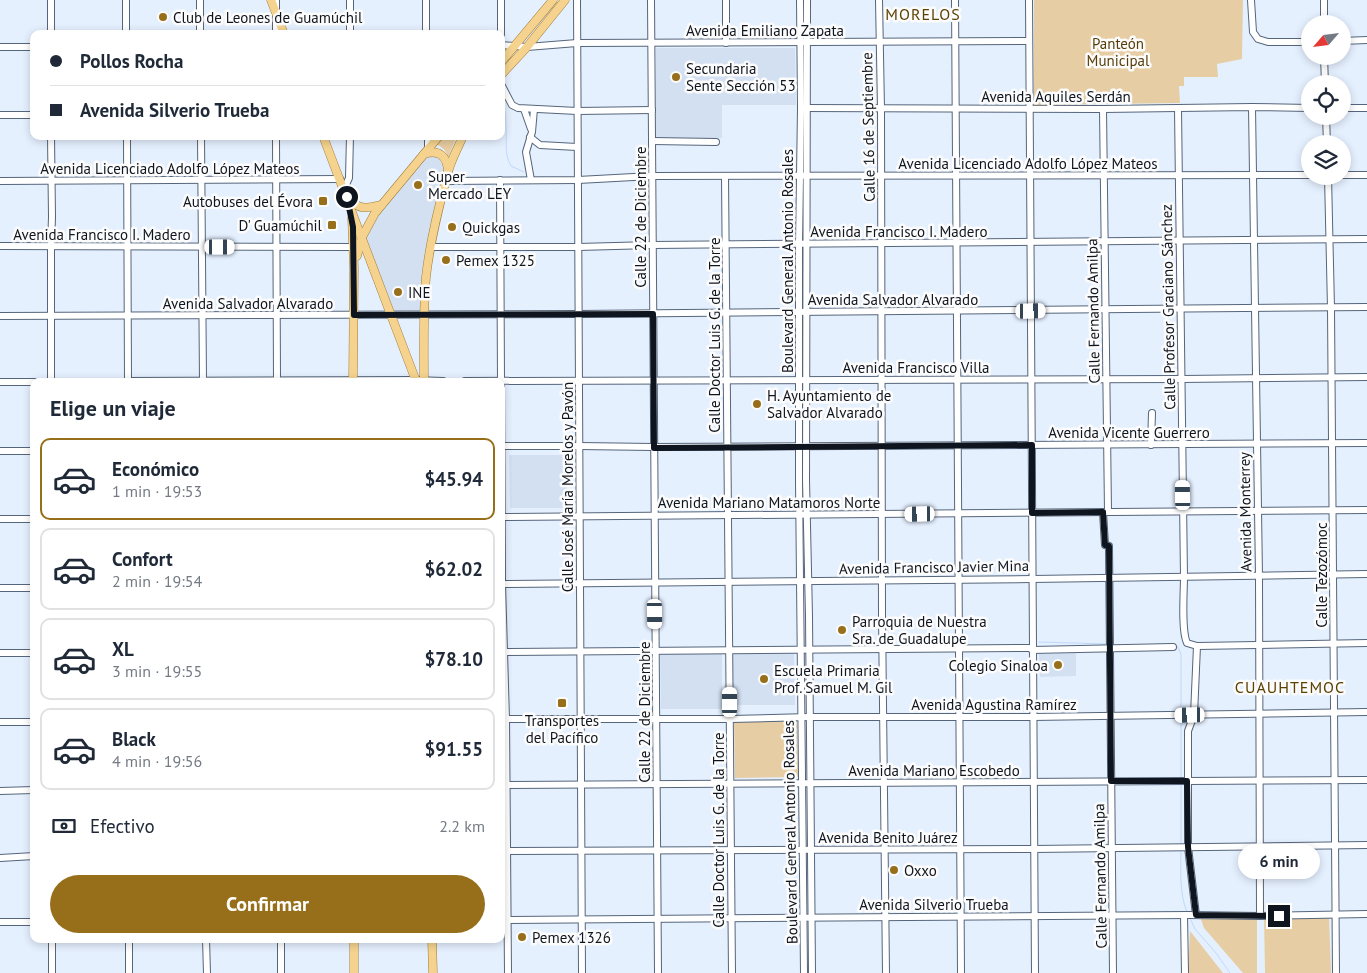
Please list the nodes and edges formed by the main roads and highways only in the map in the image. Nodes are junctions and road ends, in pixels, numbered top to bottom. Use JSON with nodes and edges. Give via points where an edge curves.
{"nodes":[{"id":1,"x":271,"y":0,"type":"edge"},
{"id":2,"x":553,"y":0,"type":"edge"},
{"id":3,"x":565,"y":0,"type":"edge"},
{"id":4,"x":283,"y":30,"type":"edge"},
{"id":5,"x":505,"y":57,"type":"edge"},
{"id":6,"x":505,"y":71,"type":"edge"},
{"id":7,"x":325,"y":140,"type":"edge"},
{"id":8,"x":436,"y":140,"type":"edge"},
{"id":9,"x":461,"y":140,"type":"edge"},
{"id":10,"x":426,"y":151,"type":"junction"},
{"id":11,"x":448,"y":171,"type":"junction"},
{"id":12,"x":345,"y":194,"type":"junction"},
{"id":13,"x":381,"y":205,"type":"junction"},
{"id":14,"x":362,"y":238,"type":"junction"},
{"id":15,"x":354,"y":268,"type":"junction"},
{"id":16,"x":353,"y":378,"type":"edge"},
{"id":17,"x":419,"y":378,"type":"edge"},
{"id":18,"x":420,"y":378,"type":"edge"},
{"id":19,"x":354,"y":943,"type":"edge"},
{"id":20,"x":432,"y":943,"type":"edge"},
{"id":21,"x":354,"y":973,"type":"edge"},
{"id":22,"x":433,"y":973,"type":"edge"}],
"edges":[{"from":1,"to":4,"type":"main road"},
{"from":2,"to":5,"type":"main road"},
{"from":3,"to":6,"type":"main road"},
{"from":7,"to":12,"type":"main road"},
{"from":8,"to":10,"type":"main road"},
{"from":9,"to":11,"type":"main road"},
{"from":10,"to":11,"type":"main road","via":[[444,157]]},
{"from":10,"to":13,"type":"main road"},
{"from":11,"to":18,"type":"main road","via":[[426,277]]},
{"from":12,"to":13,"type":"main road","via":[[362,208]]},
{"from":12,"to":14,"type":"main road"},
{"from":12,"to":15,"type":"main road","via":[[352,220]]},
{"from":13,"to":14,"type":"main road"},
{"from":14,"to":15,"type":"main road"},
{"from":14,"to":17,"type":"main road"},
{"from":15,"to":16,"type":"main road"},
{"from":19,"to":21,"type":"main road"},
{"from":20,"to":22,"type":"main road"}]}
